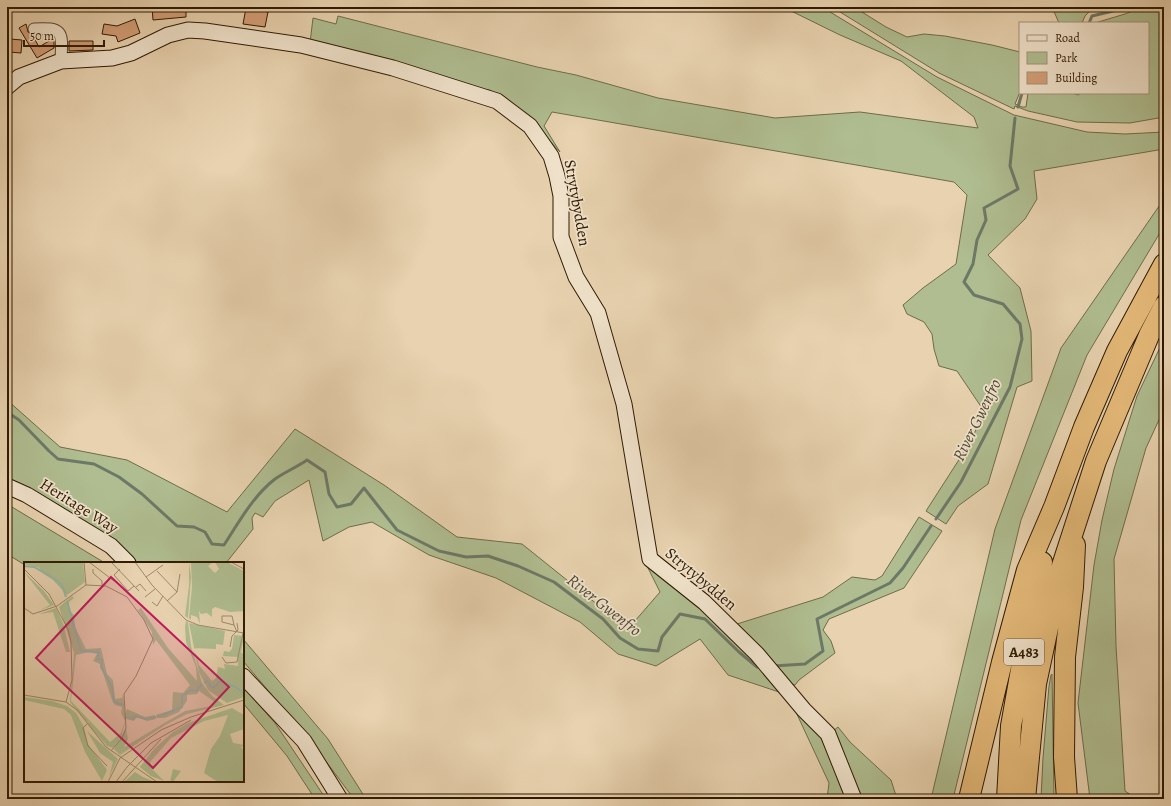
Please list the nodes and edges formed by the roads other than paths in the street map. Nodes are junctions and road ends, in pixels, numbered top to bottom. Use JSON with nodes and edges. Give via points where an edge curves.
{"nodes":[{"id":1,"x":34,"y":29,"type":"dead end"},
{"id":2,"x":61,"y":61,"type":"junction"},
{"id":3,"x":7,"y":87,"type":"edge"},
{"id":4,"x":1164,"y":264,"type":"edge"},
{"id":5,"x":1164,"y":306,"type":"edge"},
{"id":6,"x":7,"y":486,"type":"edge"},
{"id":7,"x":1054,"y":507,"type":"junction"},
{"id":8,"x":1076,"y":519,"type":"junction"},
{"id":9,"x":127,"y":562,"type":"edge"},
{"id":10,"x":244,"y":677,"type":"edge"},
{"id":11,"x":340,"y":799,"type":"edge"},
{"id":12,"x":854,"y":799,"type":"edge"},
{"id":13,"x":969,"y":799,"type":"edge"},
{"id":14,"x":1006,"y":799,"type":"edge"},
{"id":15,"x":1025,"y":799,"type":"edge"},
{"id":16,"x":1067,"y":799,"type":"edge"}],
"edges":[{"from":1,"to":2,"type":"street","via":[[46,28],[60,32]]},
{"from":2,"to":3,"type":"street","name":"Strytybydden","via":[[19,77]]},
{"from":2,"to":12,"type":"street","name":"Strytybydden","via":[[112,58],[131,53],[168,35],[188,30],[206,31],[302,45],[393,68],[497,101],[530,126],[551,156],[561,196],[561,237],[576,276],[598,313],[624,404],[650,559],[704,602],[767,666],[828,734]]},
{"from":4,"to":7,"type":"highway","number":"A483","via":[[1117,351],[1084,426]]},
{"from":5,"to":8,"type":"highway","number":"A483","via":[[1118,405]]},
{"from":6,"to":9,"type":"street","name":"Heritage Way","via":[[28,495],[111,546]]},
{"from":7,"to":13,"type":"highway","via":[[1027,570]]},
{"from":7,"to":14,"type":"highway","number":"A483","via":[[1011,726]]},
{"from":8,"to":15,"type":"highway","number":"A483","via":[[1060,572],[1036,684]]},
{"from":8,"to":16,"type":"highway","number":"A483","via":[[1074,587],[1065,657],[1064,757]]},
{"from":10,"to":11,"type":"street","via":[[304,741]]}]}
